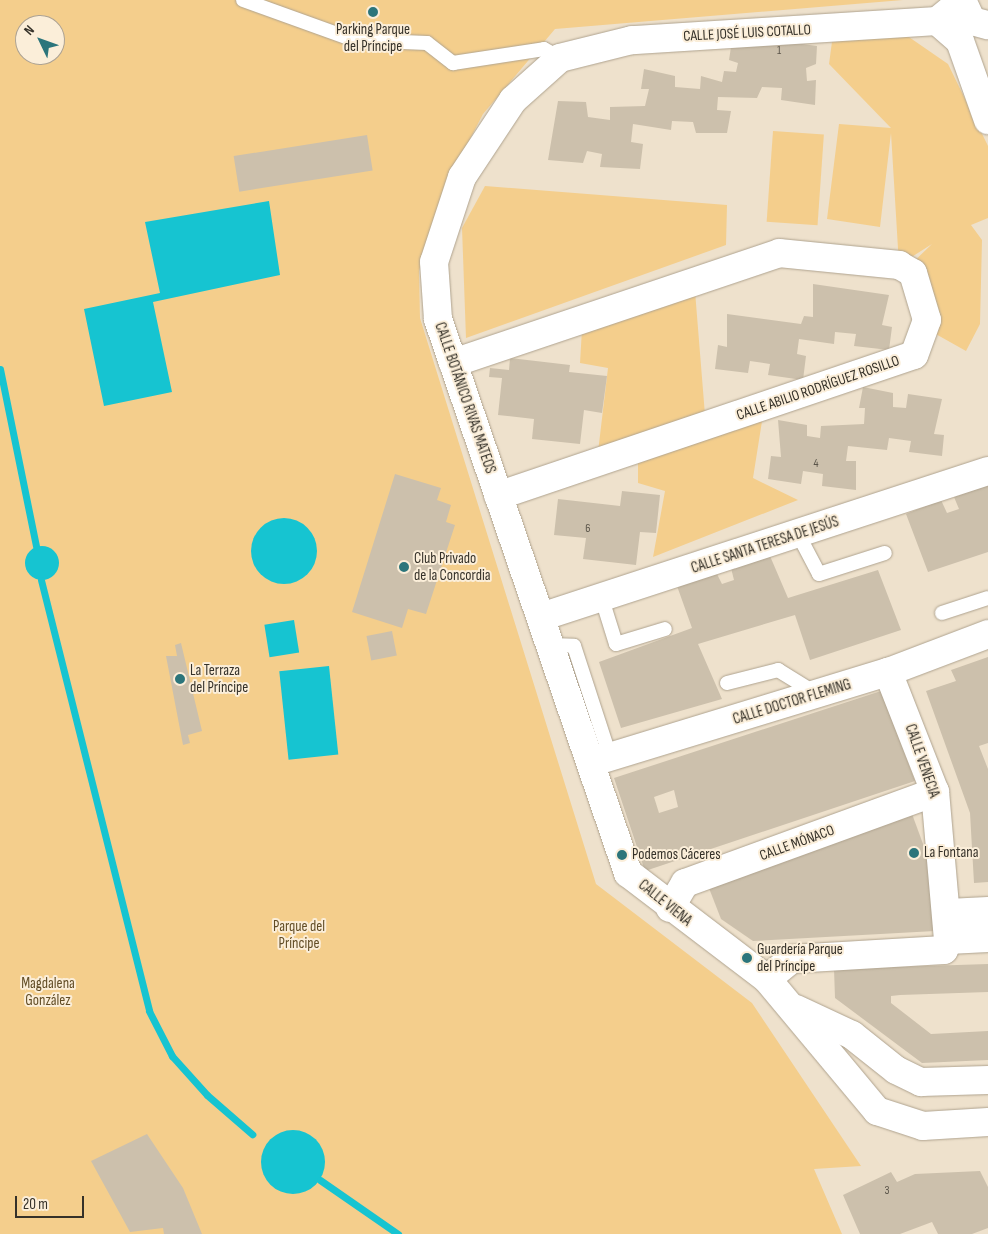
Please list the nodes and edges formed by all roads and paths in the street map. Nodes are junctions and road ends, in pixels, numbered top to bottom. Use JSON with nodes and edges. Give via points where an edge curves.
{"nodes":[{"id":1,"x":243,"y":0,"type":"edge"},
{"id":2,"x":962,"y":0,"type":"edge"},
{"id":3,"x":937,"y":21,"type":"junction"},
{"id":4,"x":988,"y":25,"type":"edge"},
{"id":5,"x":966,"y":56,"type":"junction"},
{"id":6,"x":560,"y":58,"type":"junction"},
{"id":7,"x":988,"y":120,"type":"edge"},
{"id":8,"x":453,"y":363,"type":"junction"},
{"id":9,"x":988,"y":471,"type":"edge"},
{"id":10,"x":498,"y":496,"type":"junction"},
{"id":11,"x":798,"y":534,"type":"junction"},
{"id":12,"x":885,"y":553,"type":"dead end"},
{"id":13,"x":988,"y":598,"type":"edge"},
{"id":14,"x":602,"y":599,"type":"junction"},
{"id":15,"x":942,"y":612,"type":"dead end"},
{"id":16,"x":541,"y":617,"type":"junction"},
{"id":17,"x":665,"y":629,"type":"dead end"},
{"id":18,"x":988,"y":634,"type":"edge"},
{"id":19,"x":888,"y":672,"type":"junction"},
{"id":20,"x":727,"y":683,"type":"dead end"},
{"id":21,"x":818,"y":695,"type":"junction"},
{"id":22,"x":601,"y":759,"type":"junction"},
{"id":23,"x":935,"y":792,"type":"junction"},
{"id":24,"x":670,"y":908,"type":"junction"},
{"id":25,"x":988,"y":911,"type":"edge"},
{"id":26,"x":948,"y":926,"type":"junction"},
{"id":27,"x":988,"y":938,"type":"edge"},
{"id":28,"x":767,"y":979,"type":"junction"},
{"id":29,"x":792,"y":1007,"type":"junction"},
{"id":30,"x":988,"y":1080,"type":"edge"},
{"id":31,"x":988,"y":1122,"type":"edge"}],
"edges":[{"from":1,"to":6,"type":"lane","via":[[354,40],[427,43],[453,63],[544,49]]},
{"from":2,"to":3,"type":"street"},
{"from":2,"to":4,"type":"street","via":[[972,21]]},
{"from":3,"to":5,"type":"street","via":[[956,36]]},
{"from":3,"to":6,"type":"street","name":"CALLE JOSÉ LUIS COTALLO","via":[[632,40]]},
{"from":4,"to":5,"type":"street","via":[[976,35]]},
{"from":5,"to":7,"type":"street"},
{"from":6,"to":8,"type":"street","name":"CALLE BOTÁNICO RIVAS MATEOS","via":[[514,100],[462,177],[434,262],[438,319]]},
{"from":8,"to":10,"type":"street","name":"CALLE BOTÁNICO RIVAS MATEOS"},
{"from":8,"to":10,"type":"street","name":"CALLE ABILIO RODRÍGUEZ ROSILLO","via":[[779,253],[899,265],[913,273],[927,320],[914,354]]},
{"from":9,"to":11,"type":"street","name":"CALLE SANTA TERESA DE JESÚS"},
{"from":10,"to":16,"type":"street","name":"CALLE BOTÁNICO RIVAS MATEOS"},
{"from":11,"to":12,"type":"lane","via":[[819,574]]},
{"from":11,"to":14,"type":"street","name":"CALLE SANTA TERESA DE JESÚS"},
{"from":13,"to":15,"type":"lane"},
{"from":14,"to":16,"type":"street","name":"CALLE SANTA TERESA DE JESÚS"},
{"from":14,"to":17,"type":"lane","via":[[616,644]]},
{"from":16,"to":22,"type":"street","name":"CALLE BOTÁNICO RIVAS MATEOS"},
{"from":18,"to":19,"type":"street","name":"CALLE DOCTOR FLEMING"},
{"from":19,"to":21,"type":"street","name":"CALLE DOCTOR FLEMING"},
{"from":19,"to":23,"type":"street","name":"CALLE VENECIA"},
{"from":20,"to":21,"type":"lane","via":[[778,670]]},
{"from":21,"to":22,"type":"street","name":"CALLE DOCTOR FLEMING"},
{"from":22,"to":24,"type":"street","name":"CALLE VIENA","via":[[628,873]]},
{"from":23,"to":24,"type":"street","name":"CALLE MÓNACO","via":[[685,883]]},
{"from":23,"to":26,"type":"street","name":"CALLE VENECIA"},
{"from":24,"to":28,"type":"street","name":"CALLE VIENA"},
{"from":25,"to":26,"type":"street"},
{"from":26,"to":27,"type":"street"},
{"from":26,"to":28,"type":"street","via":[[944,950],[792,959]]},
{"from":28,"to":29,"type":"street","name":"CALLE VIENA"},
{"from":29,"to":30,"type":"street","name":"CALLE VIENA","via":[[852,1035],[896,1070],[921,1082]]},
{"from":29,"to":31,"type":"street","name":"CALLE VIENA","via":[[836,1065],[890,1118],[923,1126]]}]}
